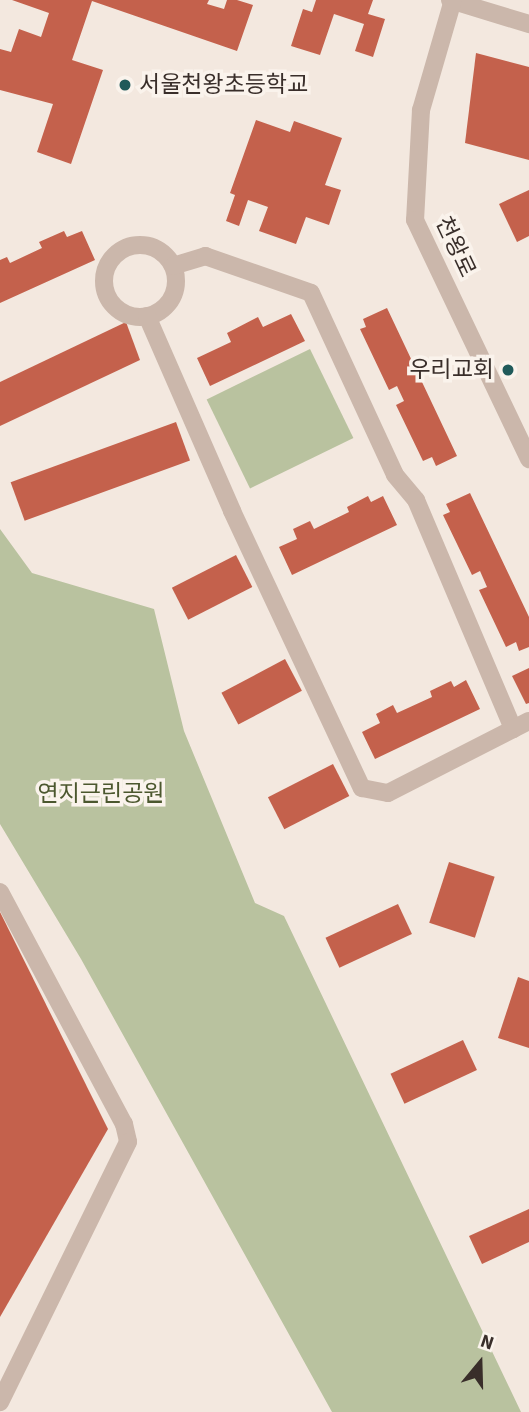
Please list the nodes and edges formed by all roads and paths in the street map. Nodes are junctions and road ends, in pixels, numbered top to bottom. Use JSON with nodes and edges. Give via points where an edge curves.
{"nodes":[{"id":1,"x":452,"y":0,"type":"edge"},
{"id":2,"x":529,"y":24,"type":"edge"},
{"id":3,"x":173,"y":266,"type":"junction"},
{"id":4,"x":147,"y":316,"type":"junction"},
{"id":5,"x":529,"y":459,"type":"edge"},
{"id":6,"x":521,"y":725,"type":"edge"},
{"id":7,"x":0,"y":892,"type":"edge"},
{"id":8,"x":0,"y":1402,"type":"edge"}],
"edges":[{"from":1,"to":2,"type":"street"},
{"from":1,"to":5,"type":"street","name":"천왕로","via":[[421,110],[415,220]]},
{"from":3,"to":4,"type":"street","via":[[172,298]]},
{"from":3,"to":4,"type":"street","via":[[166,256],[144,245],[120,251],[105,270],[106,295],[113,305],[123,313]]},
{"from":3,"to":6,"type":"street","via":[[205,256],[311,293],[395,475],[416,500]]},
{"from":4,"to":6,"type":"street","via":[[362,788],[388,793]]},
{"from":7,"to":8,"type":"street","via":[[124,1124],[128,1142]]}]}
